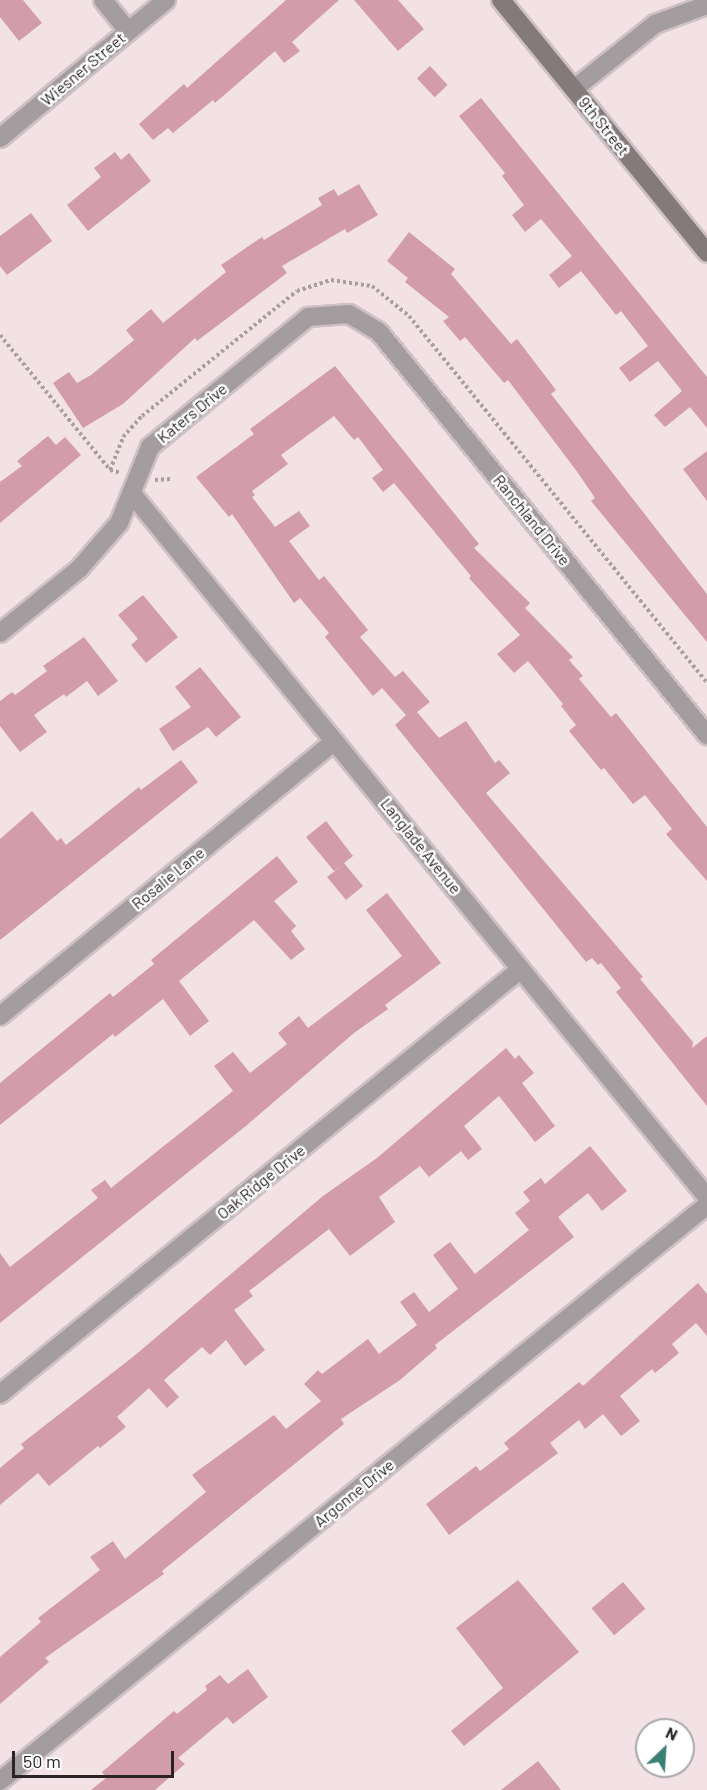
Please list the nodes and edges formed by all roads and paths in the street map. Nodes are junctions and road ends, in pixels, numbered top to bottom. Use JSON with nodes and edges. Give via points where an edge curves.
{"nodes":[{"id":1,"x":103,"y":0,"type":"edge"},
{"id":2,"x":166,"y":0,"type":"edge"},
{"id":3,"x":501,"y":0,"type":"edge"},
{"id":4,"x":707,"y":5,"type":"edge"},
{"id":5,"x":128,"y":31,"type":"junction"},
{"id":6,"x":574,"y":89,"type":"junction"},
{"id":7,"x":0,"y":138,"type":"edge"},
{"id":8,"x":707,"y":253,"type":"edge"},
{"id":9,"x":349,"y":314,"type":"joint"},
{"id":10,"x":0,"y":335,"type":"edge"},
{"id":11,"x":110,"y":470,"type":"junction"},
{"id":12,"x":170,"y":479,"type":"dead end"},
{"id":13,"x":136,"y":486,"type":"junction"},
{"id":14,"x":0,"y":633,"type":"edge"},
{"id":15,"x":707,"y":683,"type":"edge"},
{"id":16,"x":707,"y":735,"type":"edge"},
{"id":17,"x":335,"y":741,"type":"junction"},
{"id":18,"x":522,"y":969,"type":"junction"},
{"id":19,"x":0,"y":1016,"type":"edge"},
{"id":20,"x":707,"y":1197,"type":"edge"},
{"id":21,"x":707,"y":1204,"type":"edge"},
{"id":22,"x":0,"y":1394,"type":"edge"},
{"id":23,"x":0,"y":1781,"type":"edge"}],
"edges":[{"from":1,"to":5,"type":"street"},
{"from":2,"to":5,"type":"street","name":"Wiesner Street"},
{"from":3,"to":6,"type":"street","name":"9th Street"},
{"from":4,"to":6,"type":"street","via":[[655,24]]},
{"from":5,"to":7,"type":"street","name":"Wiesner Street"},
{"from":6,"to":8,"type":"street","name":"9th Street"},
{"from":9,"to":13,"type":"street","name":"Katers Drive","via":[[308,317],[150,447]]},
{"from":9,"to":16,"type":"street","name":"Ranchland Drive","via":[[379,332]]},
{"from":10,"to":11,"type":"path"},
{"from":11,"to":13,"type":"path"},
{"from":11,"to":15,"type":"path","via":[[123,437],[142,416],[297,291],[331,280],[372,286],[409,316]]},
{"from":12,"to":13,"type":"path"},
{"from":13,"to":14,"type":"street","name":"Katers Drive","via":[[119,523],[79,569]]},
{"from":13,"to":17,"type":"street","name":"Langlade Avenue"},
{"from":17,"to":18,"type":"street","name":"Langlade Avenue"},
{"from":17,"to":19,"type":"street","name":"Rosalie Lane"},
{"from":18,"to":20,"type":"street","name":"Langlade Avenue"},
{"from":18,"to":22,"type":"street","name":"Oak Ridge Drive"},
{"from":21,"to":23,"type":"street","name":"Argonne Drive"}]}
